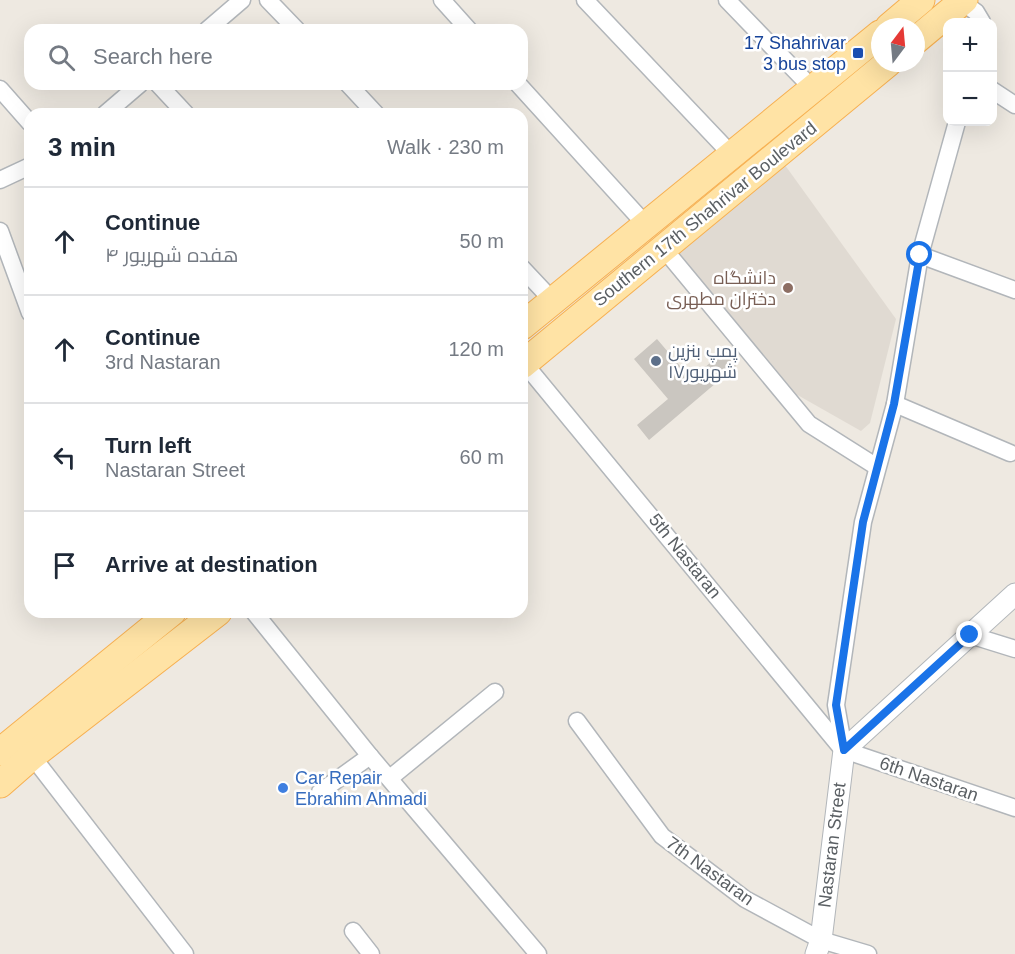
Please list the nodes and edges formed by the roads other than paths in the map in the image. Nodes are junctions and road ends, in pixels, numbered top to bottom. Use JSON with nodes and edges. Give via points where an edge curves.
{"nodes":[{"id":1,"x":268,"y":0,"type":"edge"},
{"id":2,"x":442,"y":0,"type":"edge"},
{"id":3,"x":585,"y":0,"type":"edge"},
{"id":4,"x":727,"y":0,"type":"edge"},
{"id":5,"x":921,"y":0,"type":"edge"},
{"id":6,"x":963,"y":1,"type":"edge"},
{"id":7,"x":233,"y":3,"type":"edge"},
{"id":8,"x":900,"y":18,"type":"edge"},
{"id":9,"x":980,"y":18,"type":"edge"},
{"id":10,"x":213,"y":24,"type":"edge"},
{"id":11,"x":291,"y":24,"type":"edge"},
{"id":12,"x":464,"y":24,"type":"edge"},
{"id":13,"x":925,"y":33,"type":"edge"},
{"id":14,"x":871,"y":41,"type":"edge"},
{"id":15,"x":877,"y":72,"type":"edge"},
{"id":16,"x":0,"y":89,"type":"edge"},
{"id":17,"x":813,"y":89,"type":"junction"},
{"id":18,"x":133,"y":90,"type":"edge"},
{"id":19,"x":164,"y":90,"type":"edge"},
{"id":20,"x":354,"y":90,"type":"edge"},
{"id":21,"x":523,"y":90,"type":"edge"},
{"id":22,"x":997,"y":93,"type":"edge"},
{"id":23,"x":1015,"y":105,"type":"edge"},
{"id":24,"x":112,"y":108,"type":"edge"},
{"id":25,"x":180,"y":108,"type":"edge"},
{"id":26,"x":370,"y":108,"type":"edge"},
{"id":27,"x":24,"y":116,"type":"edge"},
{"id":28,"x":956,"y":126,"type":"edge"},
{"id":29,"x":732,"y":155,"type":"junction"},
{"id":30,"x":24,"y":169,"type":"edge"},
{"id":31,"x":0,"y":180,"type":"edge"},
{"id":32,"x":646,"y":225,"type":"junction"},
{"id":33,"x":0,"y":231,"type":"edge"},
{"id":34,"x":664,"y":249,"type":"junction"},
{"id":35,"x":920,"y":255,"type":"junction"},
{"id":36,"x":528,"y":274,"type":"edge"},
{"id":37,"x":1015,"y":290,"type":"edge"},
{"id":38,"x":24,"y":297,"type":"edge"},
{"id":39,"x":553,"y":301,"type":"junction"},
{"id":40,"x":528,"y":321,"type":"edge"},
{"id":41,"x":528,"y":360,"type":"edge"},
{"id":42,"x":528,"y":370,"type":"edge"},
{"id":43,"x":894,"y":404,"type":"junction"},
{"id":44,"x":1010,"y":453,"type":"dead end"},
{"id":45,"x":877,"y":467,"type":"junction"},
{"id":46,"x":1015,"y":594,"type":"edge"},
{"id":47,"x":165,"y":618,"type":"edge"},
{"id":48,"x":210,"y":618,"type":"edge"},
{"id":49,"x":259,"y":618,"type":"edge"},
{"id":50,"x":970,"y":635,"type":"junction"},
{"id":51,"x":1015,"y":649,"type":"edge"},
{"id":52,"x":495,"y":693,"type":"dead end"},
{"id":53,"x":836,"y":705,"type":"junction"},
{"id":54,"x":813,"y":713,"type":"junction"},
{"id":55,"x":577,"y":721,"type":"dead end"},
{"id":56,"x":844,"y":750,"type":"junction"},
{"id":57,"x":0,"y":752,"type":"edge"},
{"id":58,"x":32,"y":756,"type":"junction"},
{"id":59,"x":370,"y":756,"type":"junction"},
{"id":60,"x":390,"y":778,"type":"junction"},
{"id":61,"x":0,"y":784,"type":"edge"},
{"id":62,"x":320,"y":792,"type":"dead end"},
{"id":63,"x":1015,"y":808,"type":"edge"},
{"id":64,"x":353,"y":931,"type":"dead end"},
{"id":65,"x":818,"y":947,"type":"edge"},
{"id":66,"x":185,"y":954,"type":"edge"},
{"id":67,"x":371,"y":954,"type":"edge"},
{"id":68,"x":538,"y":954,"type":"edge"},
{"id":69,"x":868,"y":954,"type":"edge"}],
"edges":[{"from":1,"to":11,"type":"street"},
{"from":2,"to":12,"type":"street"},
{"from":3,"to":29,"type":"street"},
{"from":4,"to":17,"type":"street"},
{"from":5,"to":8,"type":"main road"},
{"from":6,"to":9,"type":"street"},
{"from":6,"to":13,"type":"main road"},
{"from":7,"to":10,"type":"street"},
{"from":14,"to":17,"type":"main road","name":"Southern 17th Shahrivar Boulevard"},
{"from":15,"to":34,"type":"main road","name":"Southern 17th Shahrivar Boulevard"},
{"from":16,"to":27,"type":"street"},
{"from":17,"to":29,"type":"main road","name":"Southern 17th Shahrivar Boulevard"},
{"from":18,"to":24,"type":"street"},
{"from":19,"to":25,"type":"street"},
{"from":20,"to":26,"type":"street"},
{"from":21,"to":32,"type":"street"},
{"from":22,"to":23,"type":"street"},
{"from":28,"to":35,"type":"street"},
{"from":29,"to":32,"type":"main road","name":"Southern 17th Shahrivar Boulevard"},
{"from":30,"to":31,"type":"street"},
{"from":32,"to":39,"type":"main road","name":"Southern 17th Shahrivar Boulevard"},
{"from":33,"to":38,"type":"street"},
{"from":34,"to":41,"type":"main road","name":"Southern 17th Shahrivar Boulevard"},
{"from":34,"to":45,"type":"street","via":[[809,424]]},
{"from":35,"to":37,"type":"street"},
{"from":35,"to":43,"type":"street"},
{"from":36,"to":39,"type":"street"},
{"from":39,"to":40,"type":"main road","name":"Southern 17th Shahrivar Boulevard"},
{"from":42,"to":54,"type":"street","name":"5th Nastaran"},
{"from":43,"to":44,"type":"street"},
{"from":43,"to":45,"type":"street"},
{"from":45,"to":53,"type":"street","via":[[863,522]]},
{"from":46,"to":50,"type":"street"},
{"from":47,"to":57,"type":"main road"},
{"from":48,"to":58,"type":"main road"},
{"from":49,"to":59,"type":"street"},
{"from":50,"to":51,"type":"street"},
{"from":50,"to":56,"type":"street"},
{"from":52,"to":60,"type":"street"},
{"from":53,"to":54,"type":"street","via":[[833,715],[826,719]]},
{"from":53,"to":56,"type":"street"},
{"from":54,"to":56,"type":"street","name":"5th Nastaran"},
{"from":55,"to":65,"type":"street","name":"7th Nastaran","via":[[662,836]]},
{"from":56,"to":63,"type":"street","name":"6th Nastaran"},
{"from":56,"to":65,"type":"street","name":"Nastaran Street"},
{"from":58,"to":61,"type":"main road"},
{"from":58,"to":66,"type":"street"},
{"from":59,"to":60,"type":"street"},
{"from":59,"to":62,"type":"street"},
{"from":60,"to":68,"type":"street"},
{"from":64,"to":67,"type":"street"},
{"from":65,"to":69,"type":"street","name":"7th Nastaran"}]}
